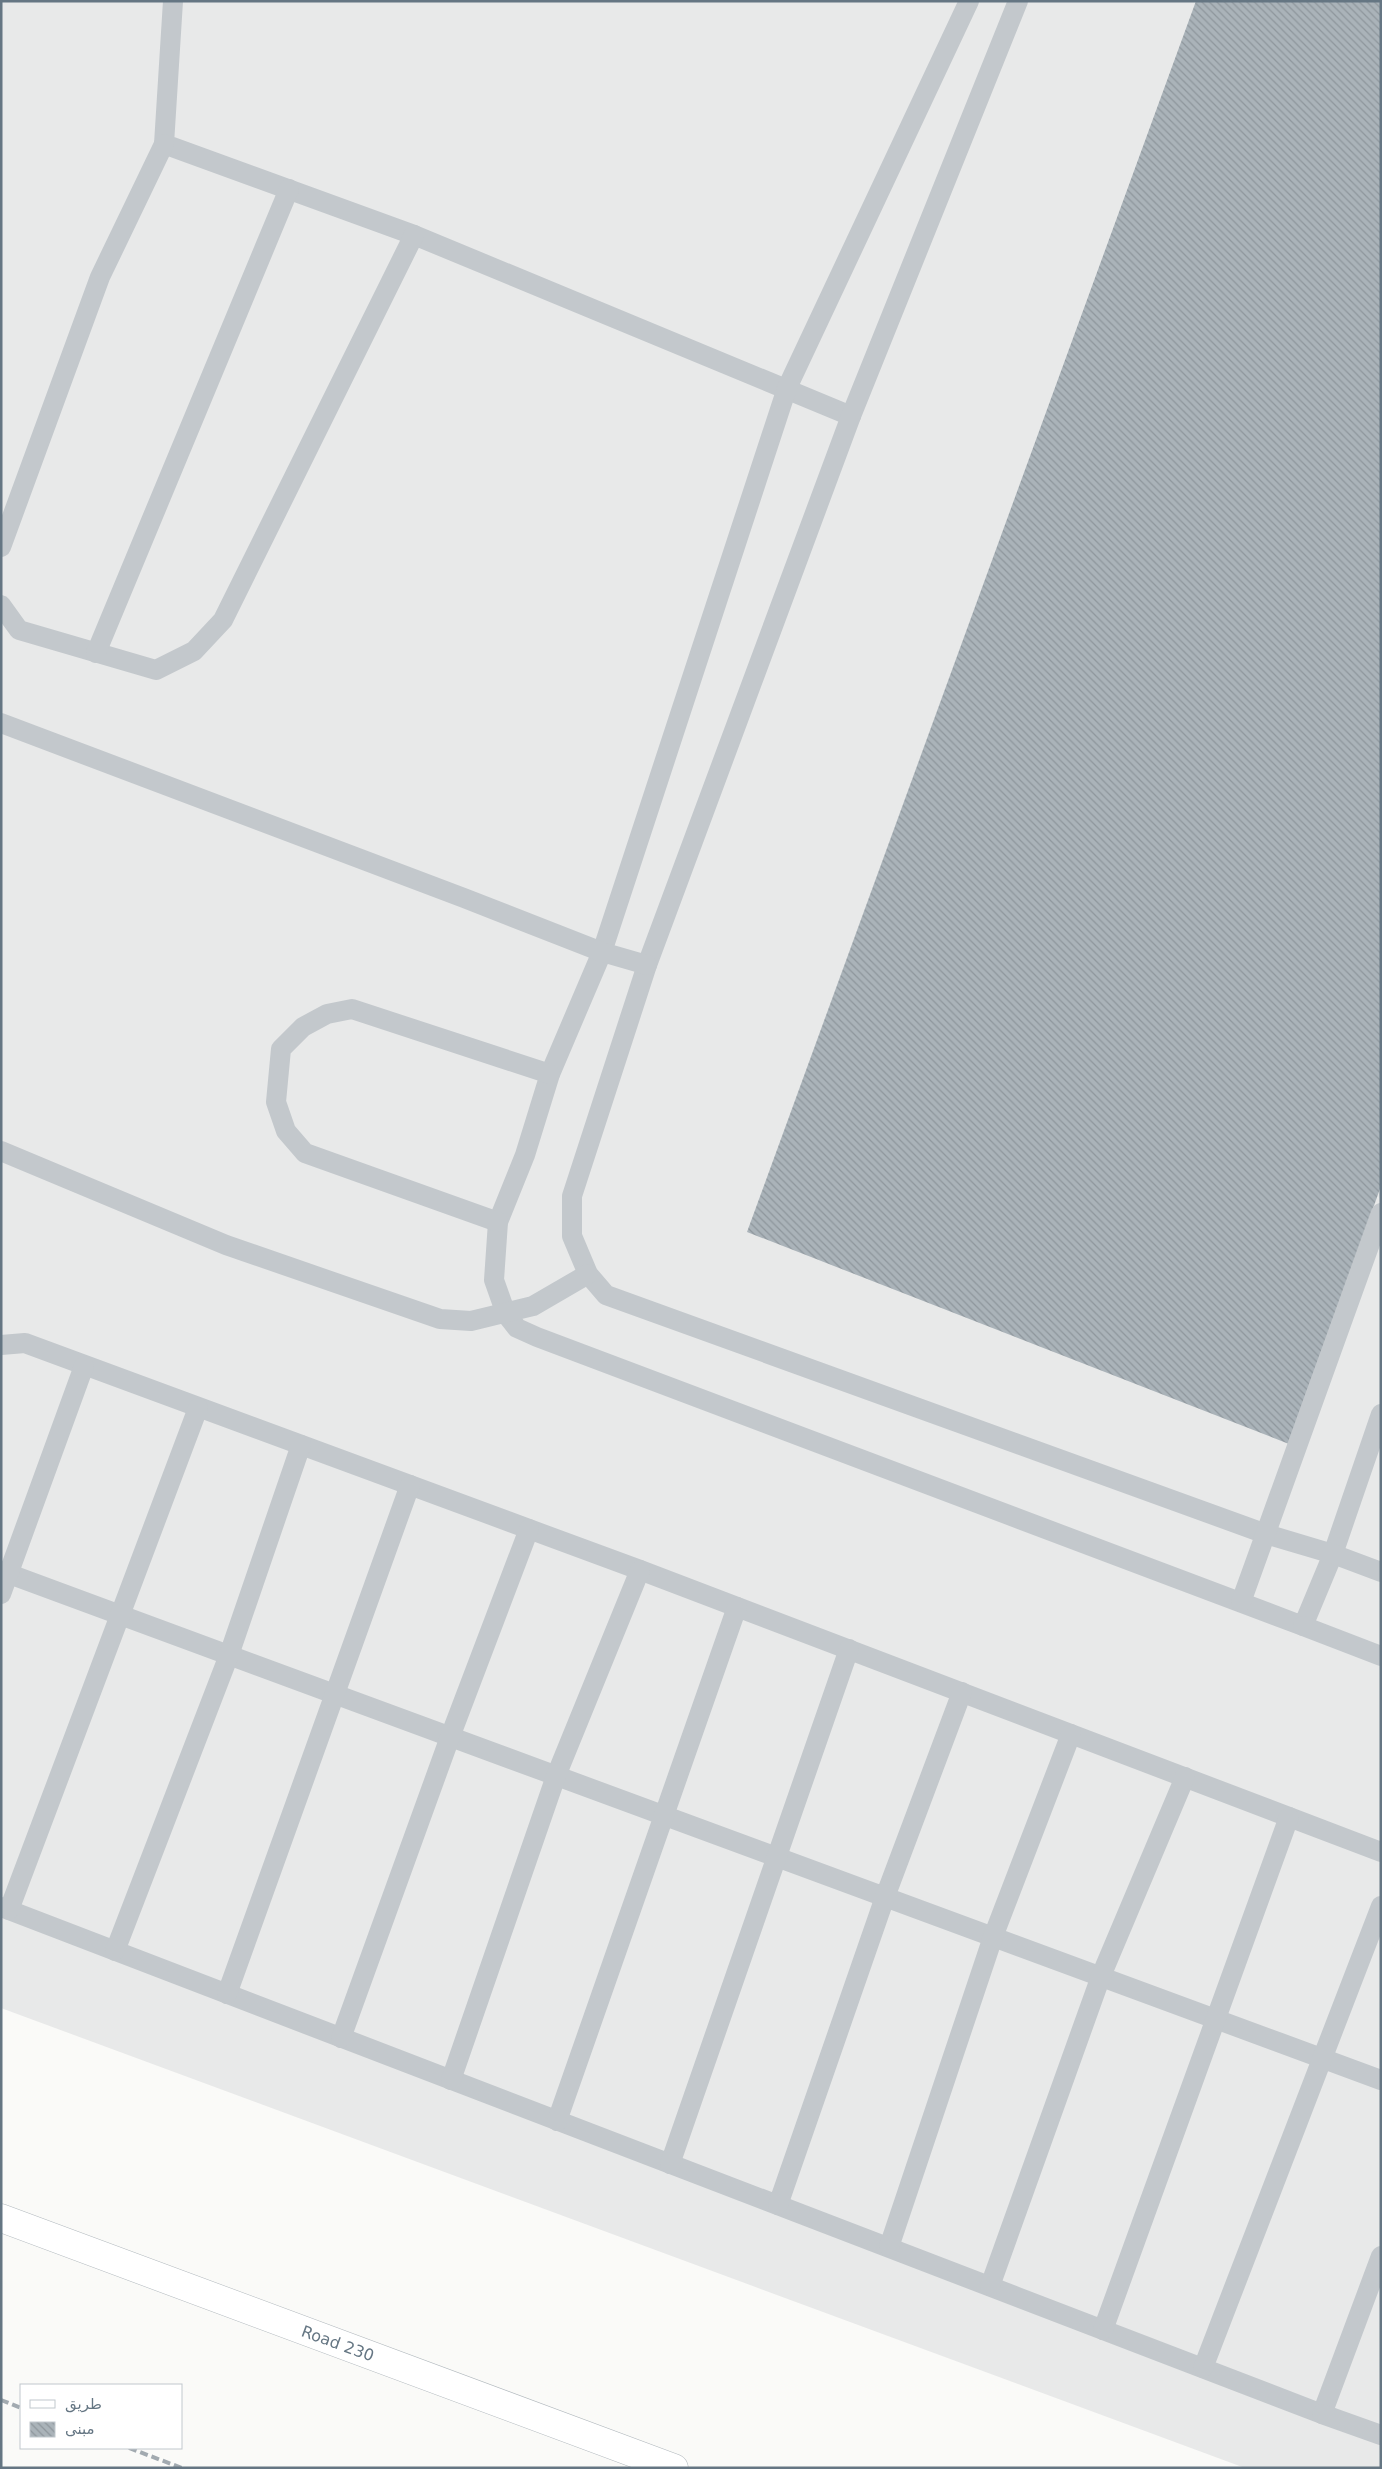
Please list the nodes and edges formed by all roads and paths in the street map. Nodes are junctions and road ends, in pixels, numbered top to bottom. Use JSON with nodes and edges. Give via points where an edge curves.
{"nodes":[{"id":1,"x":173,"y":1,"type":"edge"},
{"id":2,"x":968,"y":1,"type":"edge"},
{"id":3,"x":1018,"y":1,"type":"edge"},
{"id":4,"x":164,"y":144,"type":"junction"},
{"id":5,"x":289,"y":190,"type":"junction"},
{"id":6,"x":414,"y":235,"type":"junction"},
{"id":7,"x":786,"y":388,"type":"junction"},
{"id":8,"x":851,"y":416,"type":"junction"},
{"id":9,"x":1,"y":547,"type":"edge"},
{"id":10,"x":1,"y":605,"type":"edge"},
{"id":11,"x":96,"y":653,"type":"junction"},
{"id":12,"x":1,"y":723,"type":"edge"},
{"id":13,"x":602,"y":952,"type":"junction"},
{"id":14,"x":646,"y":965,"type":"junction"},
{"id":15,"x":550,"y":1074,"type":"junction"},
{"id":16,"x":1,"y":1151,"type":"edge"},
{"id":17,"x":1381,"y":1212,"type":"edge"},
{"id":18,"x":498,"y":1222,"type":"junction"},
{"id":19,"x":588,"y":1274,"type":"junction"},
{"id":20,"x":506,"y":1314,"type":"junction"},
{"id":21,"x":1,"y":1345,"type":"edge"},
{"id":22,"x":84,"y":1366,"type":"junction"},
{"id":23,"x":198,"y":1408,"type":"junction"},
{"id":24,"x":1381,"y":1414,"type":"edge"},
{"id":25,"x":301,"y":1445,"type":"junction"},
{"id":26,"x":410,"y":1485,"type":"junction"},
{"id":27,"x":529,"y":1529,"type":"junction"},
{"id":28,"x":1266,"y":1534,"type":"junction"},
{"id":29,"x":1333,"y":1554,"type":"junction"},
{"id":30,"x":640,"y":1570,"type":"junction"},
{"id":31,"x":5,"y":1572,"type":"edge"},
{"id":32,"x":1381,"y":1572,"type":"edge"},
{"id":33,"x":1,"y":1594,"type":"edge"},
{"id":34,"x":1241,"y":1602,"type":"junction"},
{"id":35,"x":737,"y":1607,"type":"junction"},
{"id":36,"x":121,"y":1615,"type":"junction"},
{"id":37,"x":1303,"y":1626,"type":"junction"},
{"id":38,"x":849,"y":1649,"type":"junction"},
{"id":39,"x":228,"y":1655,"type":"junction"},
{"id":40,"x":1381,"y":1656,"type":"edge"},
{"id":41,"x":962,"y":1692,"type":"junction"},
{"id":42,"x":334,"y":1694,"type":"junction"},
{"id":43,"x":1071,"y":1734,"type":"junction"},
{"id":44,"x":450,"y":1737,"type":"junction"},
{"id":45,"x":556,"y":1776,"type":"junction"},
{"id":46,"x":1185,"y":1777,"type":"junction"},
{"id":47,"x":663,"y":1815,"type":"junction"},
{"id":48,"x":1289,"y":1817,"type":"junction"},
{"id":49,"x":1381,"y":1852,"type":"edge"},
{"id":50,"x":777,"y":1857,"type":"junction"},
{"id":51,"x":886,"y":1897,"type":"junction"},
{"id":52,"x":1381,"y":1906,"type":"edge"},
{"id":53,"x":5,"y":1909,"type":"edge"},
{"id":54,"x":993,"y":1937,"type":"junction"},
{"id":55,"x":115,"y":1951,"type":"junction"},
{"id":56,"x":1101,"y":1976,"type":"junction"},
{"id":57,"x":227,"y":1994,"type":"junction"},
{"id":58,"x":1217,"y":2019,"type":"junction"},
{"id":59,"x":341,"y":2038,"type":"junction"},
{"id":60,"x":1321,"y":2058,"type":"junction"},
{"id":61,"x":451,"y":2080,"type":"junction"},
{"id":62,"x":1381,"y":2080,"type":"edge"},
{"id":63,"x":558,"y":2120,"type":"junction"},
{"id":64,"x":670,"y":2164,"type":"junction"},
{"id":65,"x":778,"y":2205,"type":"junction"},
{"id":66,"x":1,"y":2218,"type":"edge"},
{"id":67,"x":889,"y":2247,"type":"junction"},
{"id":68,"x":1381,"y":2256,"type":"edge"},
{"id":69,"x":990,"y":2286,"type":"junction"},
{"id":70,"x":1104,"y":2330,"type":"junction"},
{"id":71,"x":1204,"y":2368,"type":"junction"},
{"id":72,"x":1322,"y":2414,"type":"junction"},
{"id":73,"x":1381,"y":2435,"type":"edge"},
{"id":74,"x":674,"y":2468,"type":"edge"}],
"edges":[{"from":1,"to":4,"type":"lane"},
{"from":2,"to":7,"type":"lane"},
{"from":3,"to":8,"type":"lane"},
{"from":4,"to":5,"type":"lane"},
{"from":4,"to":9,"type":"lane","via":[[100,277]]},
{"from":5,"to":6,"type":"lane"},
{"from":5,"to":11,"type":"lane"},
{"from":6,"to":7,"type":"lane"},
{"from":6,"to":11,"type":"lane","via":[[223,620],[194,651],[156,670]]},
{"from":7,"to":8,"type":"lane"},
{"from":7,"to":13,"type":"lane"},
{"from":8,"to":14,"type":"lane"},
{"from":10,"to":11,"type":"lane","via":[[19,630]]},
{"from":12,"to":13,"type":"lane"},
{"from":13,"to":14,"type":"lane"},
{"from":13,"to":15,"type":"lane"},
{"from":14,"to":19,"type":"lane","via":[[572,1196],[572,1236]]},
{"from":15,"to":18,"type":"lane","via":[[525,1155]]},
{"from":15,"to":18,"type":"lane","via":[[352,1009],[327,1014],[303,1027],[281,1049],[276,1102],[286,1131],[305,1153]]},
{"from":16,"to":20,"type":"lane","via":[[226,1245],[440,1319],[471,1321]]},
{"from":17,"to":28,"type":"lane"},
{"from":18,"to":20,"type":"lane","via":[[494,1280]]},
{"from":19,"to":20,"type":"lane","via":[[533,1306]]},
{"from":19,"to":28,"type":"lane","via":[[606,1295]]},
{"from":20,"to":34,"type":"lane","via":[[517,1328],[538,1337]]},
{"from":21,"to":22,"type":"lane","via":[[25,1343]]},
{"from":22,"to":23,"type":"lane"},
{"from":22,"to":31,"type":"lane"},
{"from":23,"to":25,"type":"lane"},
{"from":23,"to":36,"type":"lane"},
{"from":24,"to":29,"type":"lane"},
{"from":25,"to":26,"type":"lane"},
{"from":25,"to":39,"type":"lane"},
{"from":26,"to":27,"type":"lane"},
{"from":26,"to":42,"type":"lane"},
{"from":27,"to":30,"type":"lane"},
{"from":27,"to":44,"type":"lane"},
{"from":28,"to":29,"type":"lane"},
{"from":28,"to":34,"type":"lane"},
{"from":29,"to":32,"type":"lane"},
{"from":29,"to":37,"type":"lane"},
{"from":30,"to":35,"type":"lane"},
{"from":30,"to":45,"type":"lane"},
{"from":31,"to":33,"type":"lane"},
{"from":31,"to":36,"type":"lane"},
{"from":34,"to":37,"type":"lane"},
{"from":35,"to":38,"type":"lane"},
{"from":35,"to":47,"type":"lane"},
{"from":36,"to":39,"type":"lane"},
{"from":36,"to":53,"type":"lane"},
{"from":37,"to":40,"type":"lane"},
{"from":38,"to":41,"type":"lane"},
{"from":38,"to":50,"type":"lane"},
{"from":39,"to":42,"type":"lane"},
{"from":39,"to":55,"type":"lane"},
{"from":41,"to":43,"type":"lane"},
{"from":41,"to":51,"type":"lane"},
{"from":42,"to":44,"type":"lane"},
{"from":42,"to":57,"type":"lane"},
{"from":43,"to":46,"type":"lane"},
{"from":43,"to":54,"type":"lane"},
{"from":44,"to":45,"type":"lane"},
{"from":44,"to":59,"type":"lane"},
{"from":45,"to":47,"type":"lane"},
{"from":45,"to":61,"type":"lane"},
{"from":46,"to":48,"type":"lane"},
{"from":46,"to":56,"type":"lane"},
{"from":47,"to":50,"type":"lane"},
{"from":47,"to":63,"type":"lane"},
{"from":48,"to":49,"type":"lane"},
{"from":48,"to":58,"type":"lane"},
{"from":50,"to":51,"type":"lane"},
{"from":50,"to":64,"type":"lane"},
{"from":51,"to":54,"type":"lane"},
{"from":51,"to":65,"type":"lane"},
{"from":52,"to":60,"type":"lane"},
{"from":53,"to":55,"type":"lane"},
{"from":54,"to":56,"type":"lane"},
{"from":54,"to":67,"type":"lane"},
{"from":55,"to":57,"type":"lane"},
{"from":56,"to":58,"type":"lane"},
{"from":56,"to":69,"type":"lane"},
{"from":57,"to":59,"type":"lane"},
{"from":58,"to":60,"type":"lane"},
{"from":58,"to":70,"type":"lane"},
{"from":59,"to":61,"type":"lane"},
{"from":60,"to":62,"type":"lane"},
{"from":60,"to":71,"type":"lane"},
{"from":61,"to":63,"type":"lane"},
{"from":63,"to":64,"type":"lane"},
{"from":64,"to":65,"type":"lane"},
{"from":65,"to":67,"type":"lane"},
{"from":66,"to":74,"type":"main road","name":"Road 230"},
{"from":67,"to":69,"type":"lane"},
{"from":68,"to":72,"type":"lane"},
{"from":69,"to":70,"type":"lane"},
{"from":70,"to":71,"type":"lane"},
{"from":71,"to":72,"type":"lane"},
{"from":72,"to":73,"type":"lane"}]}
